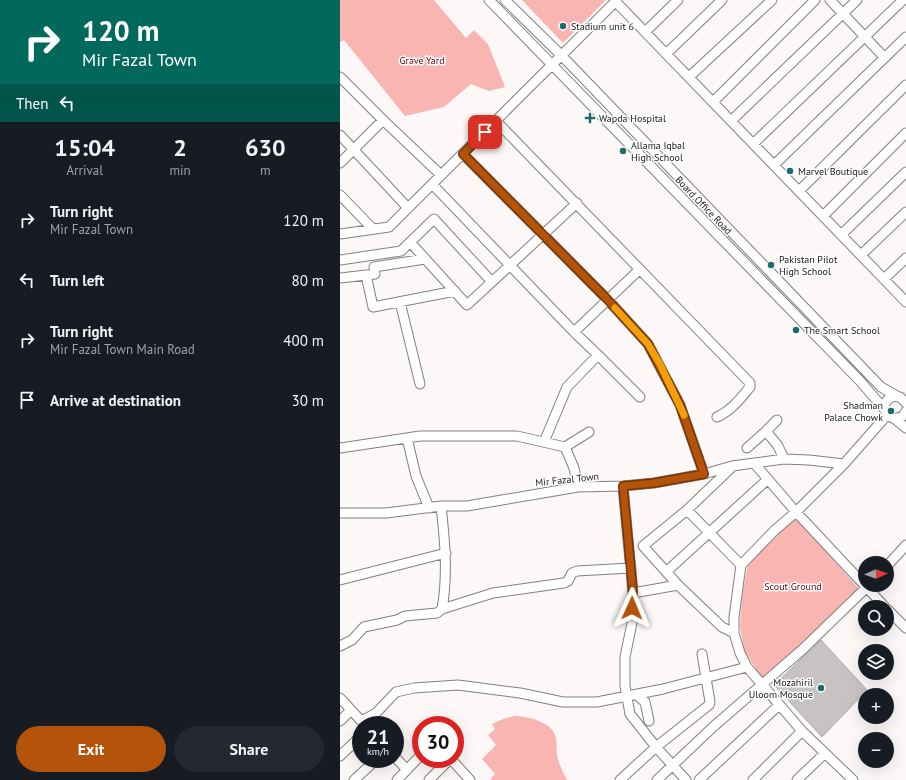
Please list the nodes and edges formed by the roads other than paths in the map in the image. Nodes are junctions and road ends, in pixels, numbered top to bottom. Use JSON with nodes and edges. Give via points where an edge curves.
{"nodes":[{"id":1,"x":490,"y":0,"type":"edge"},
{"id":2,"x":504,"y":0,"type":"edge"},
{"id":3,"x":678,"y":0,"type":"edge"},
{"id":4,"x":722,"y":0,"type":"edge"},
{"id":5,"x":772,"y":0,"type":"edge"},
{"id":6,"x":815,"y":0,"type":"edge"},
{"id":7,"x":830,"y":0,"type":"edge"},
{"id":8,"x":857,"y":0,"type":"edge"},
{"id":9,"x":903,"y":0,"type":"edge"},
{"id":10,"x":616,"y":1,"type":"edge"},
{"id":11,"x":843,"y":14,"type":"junction"},
{"id":12,"x":645,"y":32,"type":"junction"},
{"id":13,"x":866,"y":37,"type":"junction"},
{"id":14,"x":906,"y":37,"type":"edge"},
{"id":15,"x":666,"y":54,"type":"junction"},
{"id":16,"x":562,"y":56,"type":"junction"},
{"id":17,"x":884,"y":57,"type":"junction"},
{"id":18,"x":554,"y":65,"type":"junction"},
{"id":19,"x":340,"y":77,"type":"edge"},
{"id":20,"x":688,"y":77,"type":"junction"},
{"id":21,"x":906,"y":85,"type":"edge"},
{"id":22,"x":713,"y":102,"type":"junction"},
{"id":23,"x":382,"y":120,"type":"junction"},
{"id":24,"x":496,"y":121,"type":"junction"},
{"id":25,"x":731,"y":121,"type":"junction"},
{"id":26,"x":906,"y":133,"type":"edge"},
{"id":27,"x":340,"y":135,"type":"edge"},
{"id":28,"x":754,"y":144,"type":"junction"},
{"id":29,"x":354,"y":149,"type":"junction"},
{"id":30,"x":463,"y":154,"type":"junction"},
{"id":31,"x":340,"y":163,"type":"edge"},
{"id":32,"x":774,"y":165,"type":"junction"},
{"id":33,"x":906,"y":172,"type":"edge"},
{"id":34,"x":440,"y":175,"type":"junction"},
{"id":35,"x":432,"y":184,"type":"junction"},
{"id":36,"x":799,"y":191,"type":"junction"},
{"id":37,"x":340,"y":195,"type":"edge"},
{"id":38,"x":577,"y":203,"type":"junction"},
{"id":39,"x":408,"y":208,"type":"junction"},
{"id":40,"x":906,"y":212,"type":"edge"},
{"id":41,"x":823,"y":216,"type":"junction"},
{"id":42,"x":372,"y":229,"type":"junction"},
{"id":43,"x":340,"y":234,"type":"edge"},
{"id":44,"x":544,"y":235,"type":"junction"},
{"id":45,"x":841,"y":235,"type":"junction"},
{"id":46,"x":410,"y":242,"type":"junction"},
{"id":47,"x":861,"y":255,"type":"junction"},
{"id":48,"x":425,"y":258,"type":"junction"},
{"id":49,"x":906,"y":258,"type":"edge"},
{"id":50,"x":340,"y":260,"type":"edge"},
{"id":51,"x":511,"y":265,"type":"junction"},
{"id":52,"x":640,"y":269,"type":"junction"},
{"id":53,"x":366,"y":275,"type":"junction"},
{"id":54,"x":340,"y":278,"type":"edge"},
{"id":55,"x":884,"y":279,"type":"junction"},
{"id":56,"x":492,"y":282,"type":"junction"},
{"id":57,"x":455,"y":291,"type":"junction"},
{"id":58,"x":608,"y":300,"type":"junction"},
{"id":59,"x":400,"y":302,"type":"junction"},
{"id":60,"x":906,"y":302,"type":"edge"},
{"id":61,"x":574,"y":332,"type":"junction"},
{"id":62,"x":598,"y":355,"type":"junction"},
{"id":63,"x":420,"y":384,"type":"dead end"},
{"id":64,"x":640,"y":397,"type":"dead end"},
{"id":65,"x":903,"y":400,"type":"edge"},
{"id":66,"x":906,"y":411,"type":"edge"},
{"id":67,"x":889,"y":414,"type":"junction"},
{"id":68,"x":717,"y":417,"type":"dead end"},
{"id":69,"x":777,"y":420,"type":"dead end"},
{"id":70,"x":906,"y":428,"type":"edge"},
{"id":71,"x":766,"y":431,"type":"junction"},
{"id":72,"x":588,"y":432,"type":"dead end"},
{"id":73,"x":407,"y":438,"type":"junction"},
{"id":74,"x":544,"y":442,"type":"junction"},
{"id":75,"x":565,"y":447,"type":"junction"},
{"id":76,"x":340,"y":448,"type":"edge"},
{"id":77,"x":747,"y":448,"type":"dead end"},
{"id":78,"x":784,"y":459,"type":"junction"},
{"id":79,"x":754,"y":463,"type":"junction"},
{"id":80,"x":844,"y":464,"type":"junction"},
{"id":81,"x":732,"y":466,"type":"junction"},
{"id":82,"x":704,"y":474,"type":"junction"},
{"id":83,"x":767,"y":480,"type":"junction"},
{"id":84,"x":623,"y":486,"type":"junction"},
{"id":85,"x":578,"y":487,"type":"junction"},
{"id":86,"x":441,"y":506,"type":"junction"},
{"id":87,"x":429,"y":508,"type":"junction"},
{"id":88,"x":687,"y":510,"type":"junction"},
{"id":89,"x":796,"y":512,"type":"junction"},
{"id":90,"x":340,"y":513,"type":"edge"},
{"id":91,"x":709,"y":534,"type":"junction"},
{"id":92,"x":643,"y":545,"type":"junction"},
{"id":93,"x":906,"y":546,"type":"edge"},
{"id":94,"x":630,"y":548,"type":"junction"},
{"id":95,"x":446,"y":553,"type":"junction"},
{"id":96,"x":894,"y":559,"type":"edge"},
{"id":97,"x":741,"y":565,"type":"junction"},
{"id":98,"x":631,"y":568,"type":"junction"},
{"id":99,"x":666,"y":572,"type":"junction"},
{"id":100,"x":858,"y":577,"type":"edge"},
{"id":101,"x":340,"y":580,"type":"edge"},
{"id":102,"x":678,"y":584,"type":"junction"},
{"id":103,"x":633,"y":592,"type":"junction"},
{"id":104,"x":862,"y":592,"type":"edge"},
{"id":105,"x":871,"y":592,"type":"edge"},
{"id":106,"x":878,"y":600,"type":"edge"},
{"id":107,"x":442,"y":609,"type":"junction"},
{"id":108,"x":894,"y":617,"type":"edge"},
{"id":109,"x":906,"y":628,"type":"edge"},
{"id":110,"x":734,"y":633,"type":"junction"},
{"id":111,"x":340,"y":646,"type":"edge"},
{"id":112,"x":702,"y":654,"type":"dead end"},
{"id":113,"x":747,"y":667,"type":"junction"},
{"id":114,"x":706,"y":677,"type":"junction"},
{"id":115,"x":761,"y":684,"type":"junction"},
{"id":116,"x":637,"y":695,"type":"junction"},
{"id":117,"x":627,"y":697,"type":"junction"},
{"id":118,"x":340,"y":698,"type":"edge"},
{"id":119,"x":779,"y":705,"type":"junction"},
{"id":120,"x":351,"y":710,"type":"junction"},
{"id":121,"x":357,"y":716,"type":"edge"},
{"id":122,"x":372,"y":716,"type":"edge"},
{"id":123,"x":340,"y":721,"type":"edge"},
{"id":124,"x":649,"y":721,"type":"dead end"},
{"id":125,"x":802,"y":731,"type":"junction"},
{"id":126,"x":352,"y":745,"type":"edge"},
{"id":127,"x":656,"y":747,"type":"junction"},
{"id":128,"x":826,"y":753,"type":"junction"},
{"id":129,"x":340,"y":756,"type":"edge"},
{"id":130,"x":412,"y":765,"type":"edge"},
{"id":131,"x":673,"y":766,"type":"junction"},
{"id":132,"x":404,"y":767,"type":"edge"},
{"id":133,"x":367,"y":768,"type":"edge"},
{"id":134,"x":441,"y":768,"type":"edge"},
{"id":135,"x":458,"y":768,"type":"edge"},
{"id":136,"x":407,"y":770,"type":"junction"},
{"id":137,"x":354,"y":780,"type":"edge"},
{"id":138,"x":397,"y":780,"type":"edge"},
{"id":139,"x":429,"y":780,"type":"edge"},
{"id":140,"x":469,"y":780,"type":"edge"},
{"id":141,"x":620,"y":780,"type":"edge"},
{"id":142,"x":657,"y":780,"type":"edge"},
{"id":143,"x":686,"y":780,"type":"edge"},
{"id":144,"x":699,"y":780,"type":"edge"},
{"id":145,"x":753,"y":780,"type":"edge"},
{"id":146,"x":797,"y":780,"type":"edge"},
{"id":147,"x":851,"y":780,"type":"edge"}],
"edges":[{"from":1,"to":18,"type":"street","name":"Board Office Road"},
{"from":2,"to":16,"type":"street","name":"Board Office Road"},
{"from":3,"to":12,"type":"street"},
{"from":4,"to":15,"type":"street"},
{"from":5,"to":20,"type":"street"},
{"from":6,"to":22,"type":"street"},
{"from":7,"to":11,"type":"street"},
{"from":8,"to":11,"type":"street"},
{"from":9,"to":13,"type":"street"},
{"from":10,"to":12,"type":"street"},
{"from":10,"to":16,"type":"street"},
{"from":11,"to":13,"type":"street"},
{"from":11,"to":25,"type":"street"},
{"from":12,"to":15,"type":"street"},
{"from":13,"to":17,"type":"street"},
{"from":13,"to":28,"type":"street"},
{"from":14,"to":17,"type":"street"},
{"from":15,"to":20,"type":"street"},
{"from":16,"to":18,"type":"street"},
{"from":16,"to":65,"type":"street","name":"Board Office Road","via":[[881,387]]},
{"from":17,"to":32,"type":"street"},
{"from":18,"to":24,"type":"street"},
{"from":18,"to":67,"type":"street","name":"Board Office Road"},
{"from":19,"to":23,"type":"street"},
{"from":20,"to":22,"type":"street"},
{"from":21,"to":36,"type":"street"},
{"from":22,"to":25,"type":"street"},
{"from":23,"to":29,"type":"street"},
{"from":23,"to":34,"type":"street"},
{"from":24,"to":30,"type":"street"},
{"from":24,"to":38,"type":"street"},
{"from":25,"to":28,"type":"street"},
{"from":26,"to":41,"type":"street"},
{"from":27,"to":29,"type":"street"},
{"from":28,"to":32,"type":"street"},
{"from":29,"to":31,"type":"street"},
{"from":29,"to":39,"type":"street"},
{"from":30,"to":34,"type":"street"},
{"from":30,"to":44,"type":"street"},
{"from":32,"to":36,"type":"street"},
{"from":33,"to":45,"type":"street"},
{"from":34,"to":35,"type":"street"},
{"from":35,"to":39,"type":"street"},
{"from":35,"to":51,"type":"street"},
{"from":36,"to":41,"type":"street"},
{"from":37,"to":42,"type":"street"},
{"from":38,"to":44,"type":"street"},
{"from":38,"to":52,"type":"street"},
{"from":39,"to":42,"type":"street","via":[[389,227]]},
{"from":40,"to":47,"type":"street"},
{"from":41,"to":45,"type":"street"},
{"from":42,"to":43,"type":"street"},
{"from":44,"to":51,"type":"street"},
{"from":44,"to":58,"type":"street"},
{"from":45,"to":47,"type":"street"},
{"from":46,"to":48,"type":"street"},
{"from":46,"to":50,"type":"street","via":[[401,251]]},
{"from":46,"to":56,"type":"street","via":[[434,219]]},
{"from":47,"to":55,"type":"street"},
{"from":48,"to":53,"type":"street","via":[[374,267],[375,274]]},
{"from":48,"to":57,"type":"street"},
{"from":49,"to":55,"type":"street"},
{"from":51,"to":56,"type":"street"},
{"from":51,"to":61,"type":"street"},
{"from":52,"to":58,"type":"street"},
{"from":52,"to":68,"type":"street","via":[[751,385],[730,410]]},
{"from":53,"to":54,"type":"street"},
{"from":53,"to":59,"type":"street","via":[[373,307]]},
{"from":55,"to":60,"type":"street"},
{"from":56,"to":57,"type":"street","via":[[467,305]]},
{"from":57,"to":59,"type":"street"},
{"from":58,"to":61,"type":"street"},
{"from":58,"to":82,"type":"street","via":[[648,344],[660,364],[680,405]]},
{"from":59,"to":63,"type":"street"},
{"from":61,"to":62,"type":"street"},
{"from":62,"to":64,"type":"street"},
{"from":62,"to":74,"type":"street","via":[[567,387]]},
{"from":65,"to":67,"type":"street","via":[[887,400]]},
{"from":66,"to":67,"type":"street","via":[[903,416]]},
{"from":67,"to":70,"type":"street","name":"Board Office Road"},
{"from":67,"to":80,"type":"street"},
{"from":69,"to":71,"type":"street"},
{"from":71,"to":77,"type":"street"},
{"from":71,"to":78,"type":"street"},
{"from":72,"to":75,"type":"street"},
{"from":73,"to":74,"type":"street","via":[[518,436]]},
{"from":73,"to":76,"type":"street"},
{"from":73,"to":87,"type":"street","via":[[416,476]]},
{"from":74,"to":75,"type":"street"},
{"from":75,"to":85,"type":"street","via":[[574,468]]},
{"from":78,"to":79,"type":"street","name":"Mir Fazal Town"},
{"from":78,"to":80,"type":"street","name":"Mir Fazal Town"},
{"from":79,"to":81,"type":"street","name":"Mir Fazal Town"},
{"from":79,"to":83,"type":"street"},
{"from":80,"to":89,"type":"street"},
{"from":81,"to":82,"type":"street","name":"Mir Fazal Town"},
{"from":81,"to":88,"type":"street"},
{"from":82,"to":84,"type":"street","name":"Mir Fazal Town"},
{"from":83,"to":89,"type":"street"},
{"from":83,"to":91,"type":"street"},
{"from":84,"to":85,"type":"street","name":"Mir Fazal Town"},
{"from":84,"to":94,"type":"street"},
{"from":85,"to":86,"type":"street","name":"Mir Fazal Town","via":[[467,506]]},
{"from":86,"to":87,"type":"street","name":"Mir Fazal Town"},
{"from":86,"to":95,"type":"street"},
{"from":87,"to":90,"type":"street","name":"Mir Fazal Town","via":[[386,514]]},
{"from":88,"to":91,"type":"street"},
{"from":88,"to":92,"type":"street"},
{"from":89,"to":97,"type":"street"},
{"from":89,"to":100,"type":"street"},
{"from":91,"to":97,"type":"street"},
{"from":91,"to":99,"type":"street"},
{"from":92,"to":94,"type":"street"},
{"from":92,"to":99,"type":"street"},
{"from":93,"to":96,"type":"street"},
{"from":94,"to":98,"type":"street"},
{"from":95,"to":101,"type":"street"},
{"from":95,"to":107,"type":"street","via":[[446,586]]},
{"from":97,"to":110,"type":"street"},
{"from":98,"to":103,"type":"street"},
{"from":98,"to":107,"type":"street","via":[[577,571],[564,583],[493,592]]},
{"from":99,"to":102,"type":"street"},
{"from":102,"to":103,"type":"street"},
{"from":102,"to":110,"type":"street","via":[[722,627]]},
{"from":103,"to":117,"type":"street","via":[[632,623],[625,657]]},
{"from":104,"to":115,"type":"street","via":[[803,649]]},
{"from":105,"to":106,"type":"street"},
{"from":107,"to":111,"type":"street","via":[[437,613],[405,616],[398,620],[364,627],[352,640]]},
{"from":108,"to":109,"type":"street"},
{"from":110,"to":113,"type":"street"},
{"from":112,"to":114,"type":"street"},
{"from":113,"to":114,"type":"street"},
{"from":113,"to":115,"type":"street"},
{"from":114,"to":116,"type":"street"},
{"from":114,"to":127,"type":"street","via":[[709,705]]},
{"from":115,"to":119,"type":"street"},
{"from":115,"to":131,"type":"street"},
{"from":116,"to":117,"type":"street"},
{"from":116,"to":124,"type":"street","via":[[645,702]]},
{"from":117,"to":122,"type":"street","via":[[597,702],[563,702],[520,693],[458,685],[414,688],[396,692]]},
{"from":117,"to":127,"type":"street","via":[[630,714]]},
{"from":118,"to":120,"type":"street"},
{"from":119,"to":125,"type":"street"},
{"from":119,"to":144,"type":"street"},
{"from":120,"to":121,"type":"street"},
{"from":120,"to":123,"type":"street"},
{"from":125,"to":128,"type":"street"},
{"from":125,"to":145,"type":"street"},
{"from":126,"to":129,"type":"street"},
{"from":127,"to":131,"type":"street"},
{"from":127,"to":141,"type":"street"},
{"from":128,"to":146,"type":"street"},
{"from":128,"to":147,"type":"street"},
{"from":130,"to":136,"type":"street"},
{"from":131,"to":142,"type":"street"},
{"from":131,"to":143,"type":"street"},
{"from":132,"to":136,"type":"street"},
{"from":133,"to":137,"type":"street"},
{"from":134,"to":139,"type":"street"},
{"from":135,"to":140,"type":"street"},
{"from":136,"to":138,"type":"street"}]}
